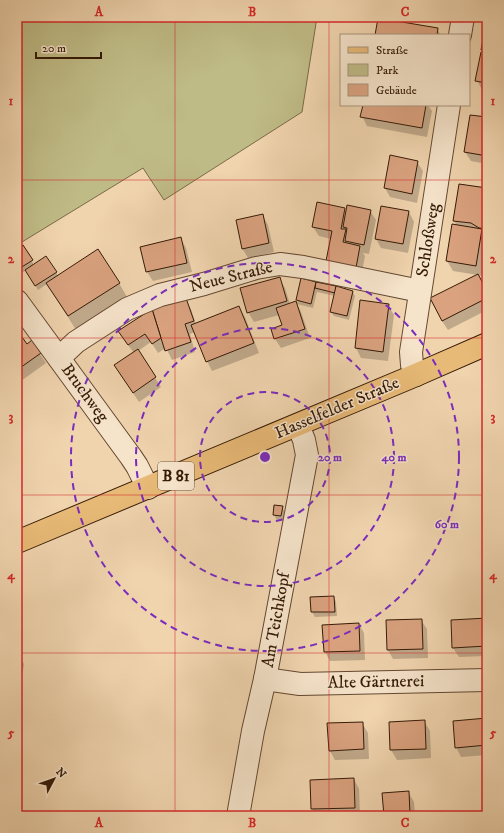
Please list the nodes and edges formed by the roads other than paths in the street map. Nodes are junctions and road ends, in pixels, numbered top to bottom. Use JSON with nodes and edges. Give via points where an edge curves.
{"nodes":[{"id":1,"x":463,"y":17,"type":"edge"},
{"id":2,"x":460,"y":34,"type":"edge"},
{"id":3,"x":449,"y":106,"type":"edge"},
{"id":4,"x":420,"y":291,"type":"junction"},
{"id":5,"x":17,"y":301,"type":"edge"},
{"id":6,"x":487,"y":344,"type":"edge"},
{"id":7,"x":59,"y":358,"type":"junction"},
{"id":8,"x":416,"y":375,"type":"junction"},
{"id":9,"x":298,"y":425,"type":"junction"},
{"id":10,"x":148,"y":488,"type":"junction"},
{"id":11,"x":17,"y":542,"type":"edge"},
{"id":12,"x":265,"y":679,"type":"junction"},
{"id":13,"x":487,"y":680,"type":"edge"},
{"id":14,"x":238,"y":816,"type":"edge"}],
"edges":[{"from":1,"to":2,"type":"street"},
{"from":3,"to":4,"type":"street","name":"Schloßweg"},
{"from":4,"to":7,"type":"street","name":"Neue Straße","via":[[303,267],[280,264],[256,268],[160,295],[127,310],[76,342]]},
{"from":4,"to":8,"type":"street","name":"Schloßweg","via":[[411,352]]},
{"from":5,"to":7,"type":"street","name":"Bruchweg"},
{"from":6,"to":8,"type":"main road","name":"Hasselfelder Straße","number":"B 81"},
{"from":7,"to":10,"type":"street","name":"Bruchweg","via":[[131,457]]},
{"from":8,"to":9,"type":"main road","name":"Hasselfelder Straße","number":"B 81"},
{"from":9,"to":10,"type":"main road","name":"Hasselfelder Straße","number":"B 81"},
{"from":9,"to":12,"type":"street","name":"Am Teichkopf","via":[[307,454]]},
{"from":10,"to":11,"type":"main road","name":"Hasselfelder Straße","number":"B 81"},
{"from":12,"to":13,"type":"street","name":"Alte Gärtnerei","via":[[300,684]]},
{"from":12,"to":14,"type":"street","name":"Am Teichkopf"}]}
